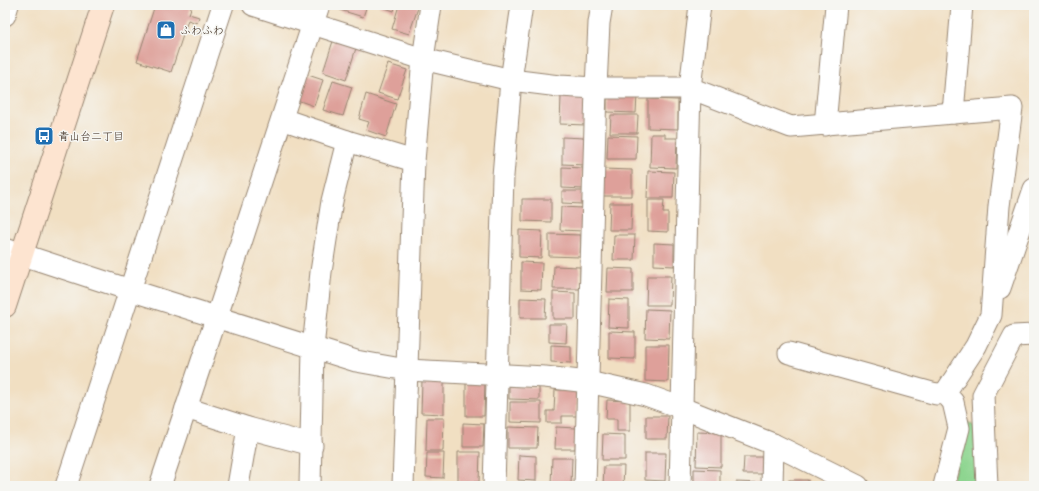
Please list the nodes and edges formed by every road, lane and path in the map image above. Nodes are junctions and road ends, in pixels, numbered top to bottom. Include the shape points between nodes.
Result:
1 (8, 5) edge
2 (103, 5) edge
3 (223, 5) edge
4 (253, 5) edge
5 (319, 5) edge
6 (431, 5) edge
7 (522, 5) edge
8 (602, 5) edge
9 (700, 5) edge
10 (836, 5) edge
11 (962, 5) edge
12 (5, 15) edge
13 (313, 25) junction
14 (423, 60) junction
15 (511, 80) junction
16 (596, 88) junction
17 (690, 88) junction
18 (952, 113) junction
19 (282, 119) junction
20 (825, 125) junction
21 (347, 141) junction
22 (414, 161) junction
23 (1034, 188) edge
24 (14, 252) edge
25 (130, 290) junction
26 (5, 306) edge
27 (990, 315) junction
28 (218, 316) junction
29 (1034, 334) edge
30 (313, 348) junction
31 (789, 353) dead end
32 (407, 370) junction
33 (498, 376) junction
34 (588, 382) junction
35 (946, 393) junction
36 (186, 408) junction
37 (682, 408) junction
38 (248, 428) junction
39 (773, 444) junction
40 (312, 445) junction
41 (66, 486) edge
42 (160, 486) edge
43 (238, 486) edge
44 (310, 486) edge
45 (403, 486) edge
46 (494, 486) edge
47 (585, 486) edge
48 (680, 486) edge
49 (772, 486) edge
50 (858, 486) edge
51 (944, 486) edge
52 (987, 486) edge

1 - 12 street
2 - 24 street
3 - 25 street
4 - 13 street
5 - 13 street
6 - 14 street
7 - 15 street
8 - 16 street
9 - 17 street
10 - 20 street
11 - 18 street
13 - 14 street
13 - 19 street
14 - 15 street
14 - 22 street
15 - 16 street
15 - 33 street via 503,176
16 - 17 street
16 - 34 street
17 - 20 street via 791,127
17 - 37 street
18 - 20 street
18 - 27 street via 1012,108 999,206
19 - 21 street
19 - 28 street
21 - 22 street
21 - 30 street via 332,201
22 - 32 street
23 - 27 street
24 - 25 street
24 - 26 street
25 - 28 street
25 - 41 street
27 - 35 street via 976,346
28 - 30 street
28 - 36 street
29 - 52 street via 1014,336 983,395
30 - 32 street via 356,361
30 - 40 street
31 - 35 street via 927,392
32 - 33 street
32 - 45 street
33 - 34 street via 545,377
33 - 46 street
34 - 37 street via 646,395
34 - 47 street
35 - 51 street via 953,402 959,428
36 - 38 street
36 - 42 street
37 - 39 street
37 - 48 street
38 - 40 street
38 - 43 street
39 - 49 street
39 - 50 street
40 - 44 street

